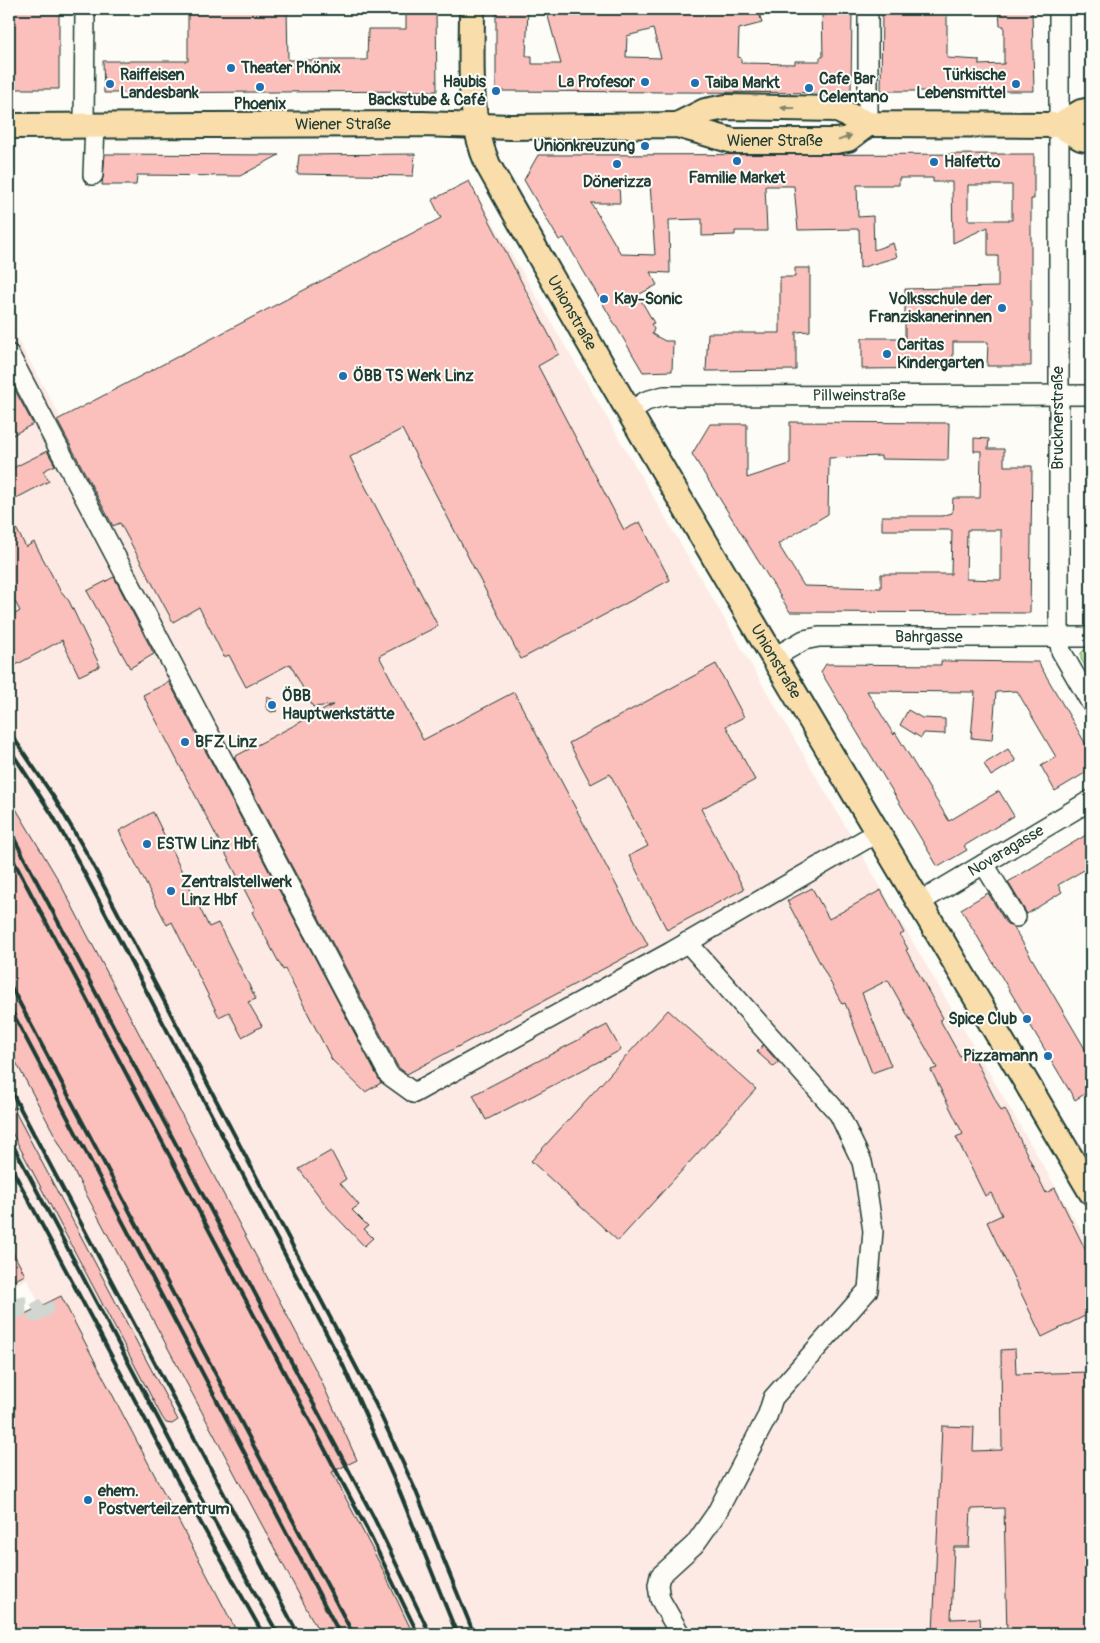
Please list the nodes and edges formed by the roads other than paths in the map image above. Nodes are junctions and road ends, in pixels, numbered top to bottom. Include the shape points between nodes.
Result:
1 (85, 9) edge
2 (472, 9) edge
3 (868, 9) edge
4 (1059, 9) edge
5 (1091, 110) edge
6 (868, 124) junction
7 (677, 125) junction
8 (1059, 125) junction
9 (9, 126) edge
10 (89, 126) junction
11 (475, 126) junction
12 (1091, 140) edge
13 (93, 175) dead end
14 (9, 354) edge
15 (1058, 395) junction
16 (1091, 395) edge
17 (629, 412) junction
18 (1059, 637) junction
19 (1091, 637) edge
20 (773, 658) junction
21 (1091, 703) edge
22 (1091, 800) edge
23 (878, 832) junction
24 (984, 864) junction
25 (920, 902) junction
26 (1016, 917) dead end
27 (687, 942) junction
28 (1089, 1184) edge
29 (680, 1634) edge

1 - 10 street
2 - 11 main road, Unionstraße
3 - 6 street
4 - 8 street, Brucknerstraße
5 - 8 main road
6 -> 7 main road, Wiener Straße via 835,109 726,107 705,111
7 -> 6 main road, Wiener Straße via 733,140 836,141 848,139
6 - 8 main road, Wiener Straße
7 - 11 main road, Wiener Straße
8 - 12 main road
8 - 15 street, Brucknerstraße
9 - 10 main road, Wiener Straße
10 - 11 main road, Wiener Straße
10 - 13 street
11 - 17 main road, Unionstraße via 488,165
14 - 27 street via 389,1076 414,1093
15 - 16 street, Pillweinstraße
15 - 17 street, Pillweinstraße via 664,396 646,401
15 - 18 street, Brucknerstraße
17 - 20 main road, Unionstraße
18 - 19 street, Bahrgasse
18 - 20 street, Bahrgasse via 819,637 804,640
18 - 21 street, Brucknerstraße via 1061,651
20 - 23 main road, Unionstraße
22 - 24 street, Novaragasse
23 - 25 main road, Unionstraße
23 - 27 street
24 - 25 street, Novaragasse
24 - 26 street
25 - 28 main road, Unionstraße
27 - 29 street via 838,1114 862,1162 873,1230 868,1290 773,1398 767,1417 716,1514 695,1544 660,1576 660,1599

